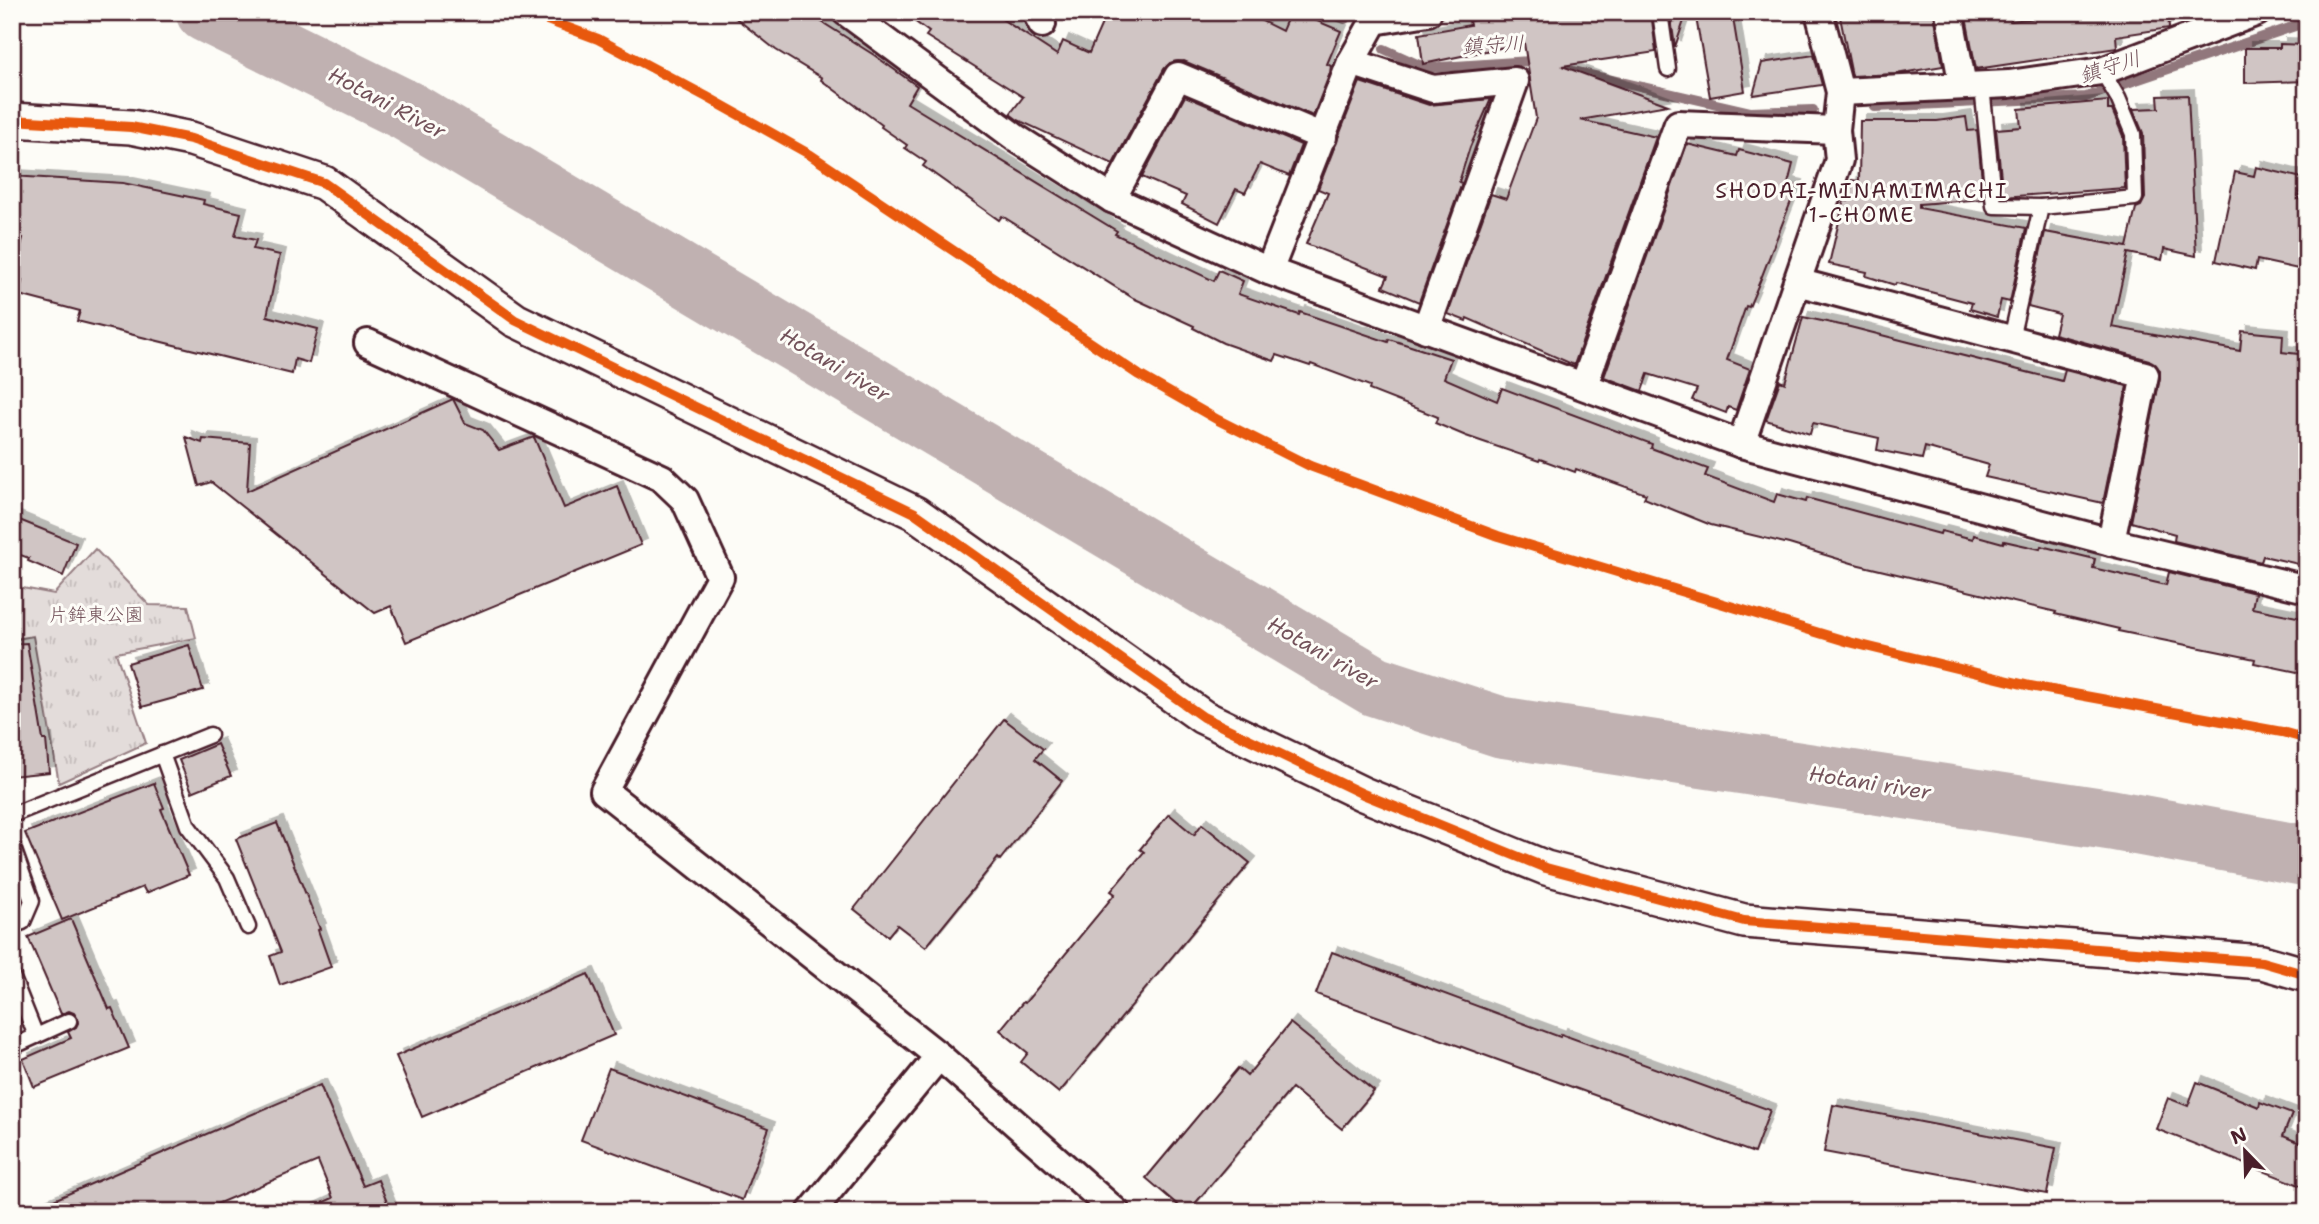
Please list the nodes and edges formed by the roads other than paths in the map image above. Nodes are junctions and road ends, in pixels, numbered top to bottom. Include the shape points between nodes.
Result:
1 (846, 12) edge
2 (1428, 12) edge
3 (1660, 12) edge
4 (1819, 12) edge
5 (1949, 12) edge
6 (2257, 12) edge
7 (1373, 17) edge
8 (2189, 24) edge
9 (1351, 62) junction
10 (1668, 69) dead end
11 (2105, 76) junction
12 (1840, 92) junction
13 (1978, 94) junction
14 (12, 120) edge
15 (1836, 130) junction
16 (1323, 137) junction
17 (1112, 199) junction
18 (2041, 207) junction
19 (1269, 271) junction
20 (1797, 282) junction
21 (1426, 329) junction
22 (2011, 339) junction
23 (368, 343) dead end
24 (1584, 385) junction
25 (1741, 444) junction
26 (2111, 542) junction
27 (2307, 589) edge
28 (210, 735) dead end
29 (162, 754) junction
30 (12, 815) edge
31 (12, 845) edge
32 (12, 926) edge
33 (247, 927) dead end
34 (2307, 975) edge
35 (12, 976) edge
36 (69, 1021) dead end
37 (36, 1036) junction
38 (12, 1047) edge
39 (939, 1056) junction
40 (811, 1212) edge
41 (1116, 1212) edge

1 - 17 street via 1016,138
2 - 7 street
3 - 10 lane
4 - 12 street
5 - 13 street
6 - 8 street
7 - 9 street
8 - 11 street
9 - 16 street
9 - 21 street via 1433,89 1515,81
11 - 13 street via 2009,84
11 - 18 lane via 2133,134 2135,198
12 - 13 street
12 - 15 street
13 - 18 lane via 1994,206
14 - 34 street via 143,129 191,139 324,183 515,320 915,513 1203,717 1363,794 1546,868 1744,920 2262,962
15 - 20 street via 1839,160
15 - 24 street via 1678,124
16 - 17 street via 1178,75
16 - 19 street
17 - 19 street
18 - 22 lane
19 - 21 street
20 - 22 street
20 - 25 street
21 - 24 street
22 - 26 street via 2146,375
23 - 39 street via 662,478 685,500 720,577 604,791
24 - 25 street
25 - 26 street
26 - 27 street
28 - 29 lane
29 - 30 lane
29 - 33 lane via 188,826 227,878
31 - 32 lane via 33,901 23,922
35 - 37 lane
36 - 37 lane
37 - 38 lane
39 - 40 street
39 - 41 street

